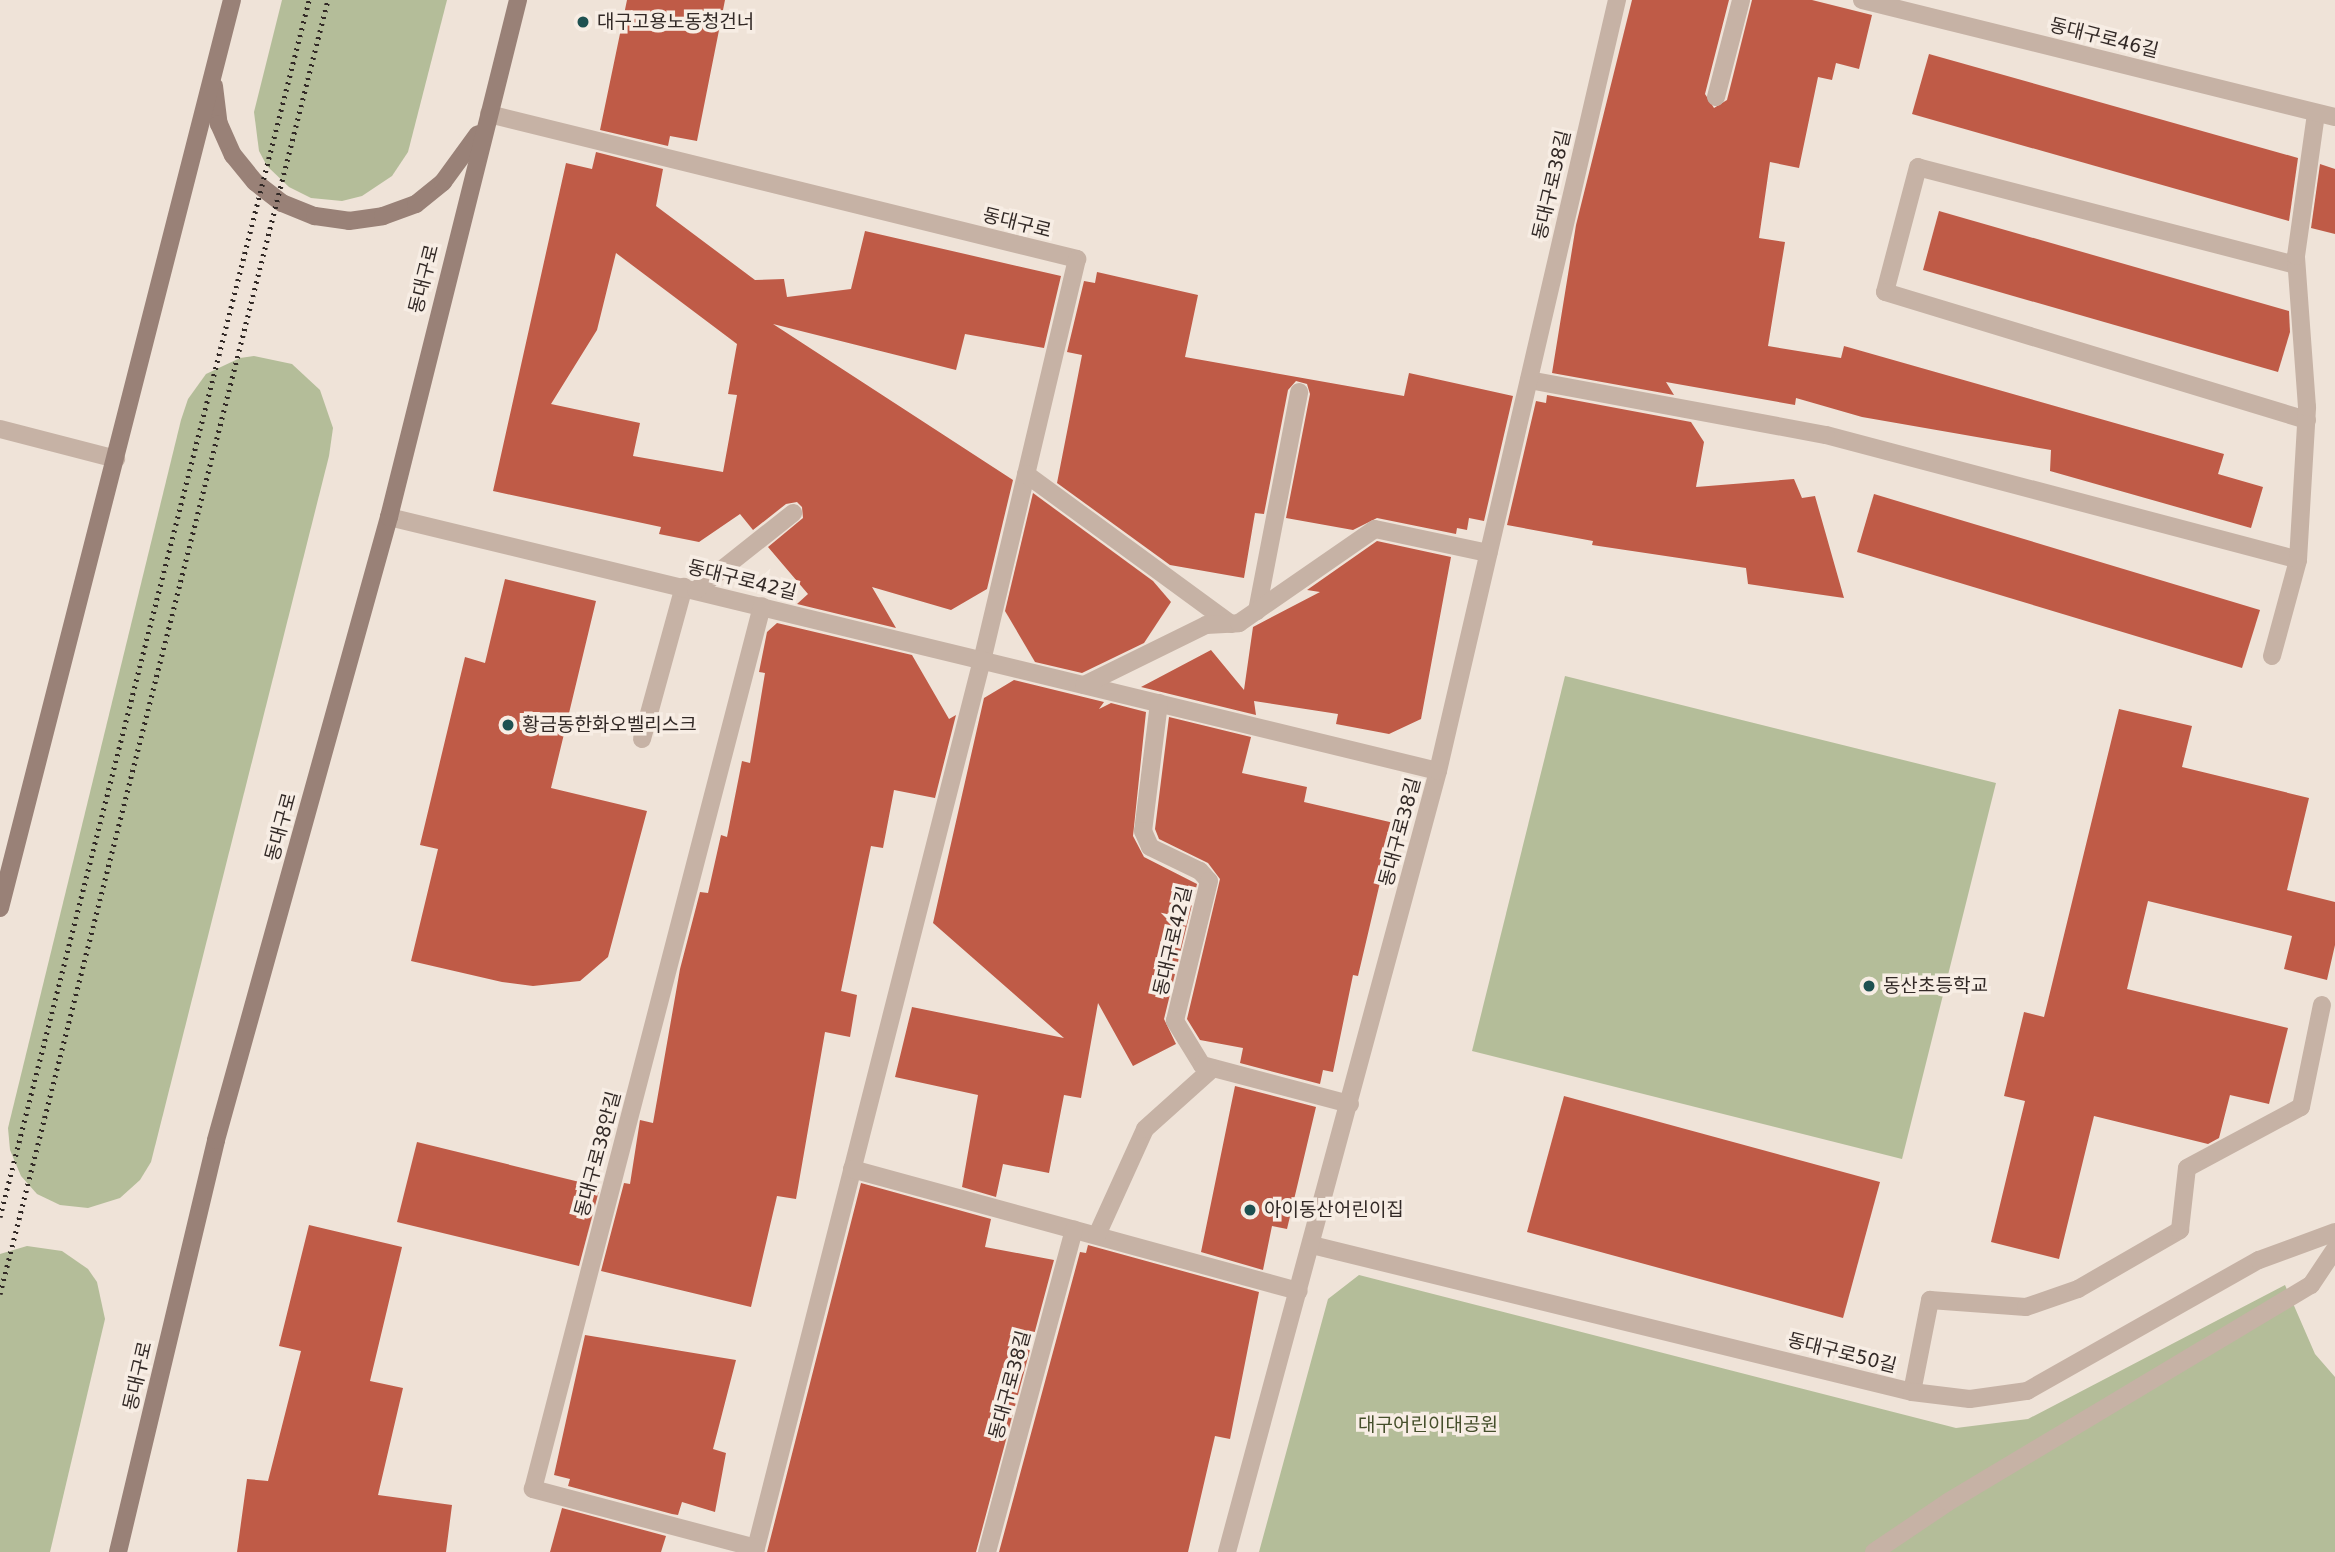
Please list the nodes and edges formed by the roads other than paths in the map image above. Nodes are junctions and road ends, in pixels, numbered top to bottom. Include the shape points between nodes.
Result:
1 (232, 0) edge
2 (518, 0) edge
3 (1617, 0) edge
4 (1741, 0) edge
5 (1862, 0) edge
6 (218, 55) junction
7 (1716, 97) dead end
8 (2316, 113) junction
9 (488, 116) junction
10 (2335, 117) edge
11 (2297, 265) junction
12 (1529, 380) junction
13 (1299, 392) dead end
14 (2307, 420) junction
15 (0, 429) edge
16 (116, 459) junction
17 (1026, 474) junction
18 (793, 513) dead end
19 (389, 517) junction
20 (1488, 553) junction
21 (2298, 560) junction
22 (690, 589) junction
23 (762, 606) junction
24 (1257, 611) junction
25 (1231, 624) junction
26 (2272, 656) dead end
27 (982, 660) junction
28 (1084, 685) junction
29 (1159, 703) junction
30 (642, 739) dead end
31 (1438, 771) junction
32 (0, 908) edge
33 (2322, 1005) dead end
34 (1213, 1068) junction
35 (1350, 1104) junction
36 (852, 1169) junction
37 (1074, 1230) junction
38 (2335, 1232) edge
39 (1097, 1236) junction
40 (1312, 1245) junction
41 (2335, 1249) edge
42 (1299, 1291) junction
43 (1912, 1392) junction
44 (756, 1550) edge
45 (118, 1552) edge
46 (987, 1552) edge
47 (1227, 1552) edge
48 (1874, 1552) edge

1 - 6 main road
2 - 9 main road, 동대구로
3 - 12 street, 동대구로38길
4 - 7 street
5 - 8 street, 동대구로46길
6 - 9 main road via 214,89 219,124 233,155 255,182 282,203 315,216 360,219 416,204 443,182
6 - 16 main road
8 - 10 street, 동대구로46길
8 - 11 street
9 - 17 street, 동대구로 via 1077,260
9 - 19 main road, 동대구로
11 - 14 street
11 - 14 street via 1918,167 1885,292
12 - 20 street, 동대구로38길
12 - 21 street via 1826,435
13 - 24 street
14 - 21 street
15 - 16 street
16 - 32 main road
17 - 25 street
17 - 27 street, 동대구로
18 - 22 street
19 - 22 street, 동대구로42길
19 - 45 main road, 동대구로 via 216,1140
20 - 24 street via 1375,529
20 - 31 street, 동대구로38길
21 - 26 street
22 - 23 street, 동대구로42길
22 - 30 street
23 - 27 street, 동대구로42길
23 - 44 street, 동대구로38안길 via 533,1489
24 - 25 street
25 - 28 street via 1206,625
27 - 28 street, 동대구로42길
27 - 36 street, 동대구로38안길
28 - 29 street, 동대구로42길
29 - 31 street, 동대구로42길
29 - 34 street, 동대구로42길 via 1143,831 1150,847 1200,871 1209,881 1175,1021 1202,1065
31 - 35 street, 동대구로38길
33 - 43 street via 2301,1107 2187,1168 2180,1230 2078,1289 2026,1307 1930,1300
34 - 35 street, 동대구로42길
34 - 39 street via 1145,1129
35 - 40 street, 동대구로38길
36 - 37 street
36 - 44 street, 동대구로38안길
37 - 39 street
37 - 46 street, 동대구로38길
38 - 43 street, 동대구로50길 via 2259,1260 2027,1391 1970,1399
39 - 42 street
40 - 42 street, 동대구로38길
40 - 43 street, 동대구로50길
41 - 48 street via 2311,1284 1948,1502
42 - 47 street, 동대구로38길

